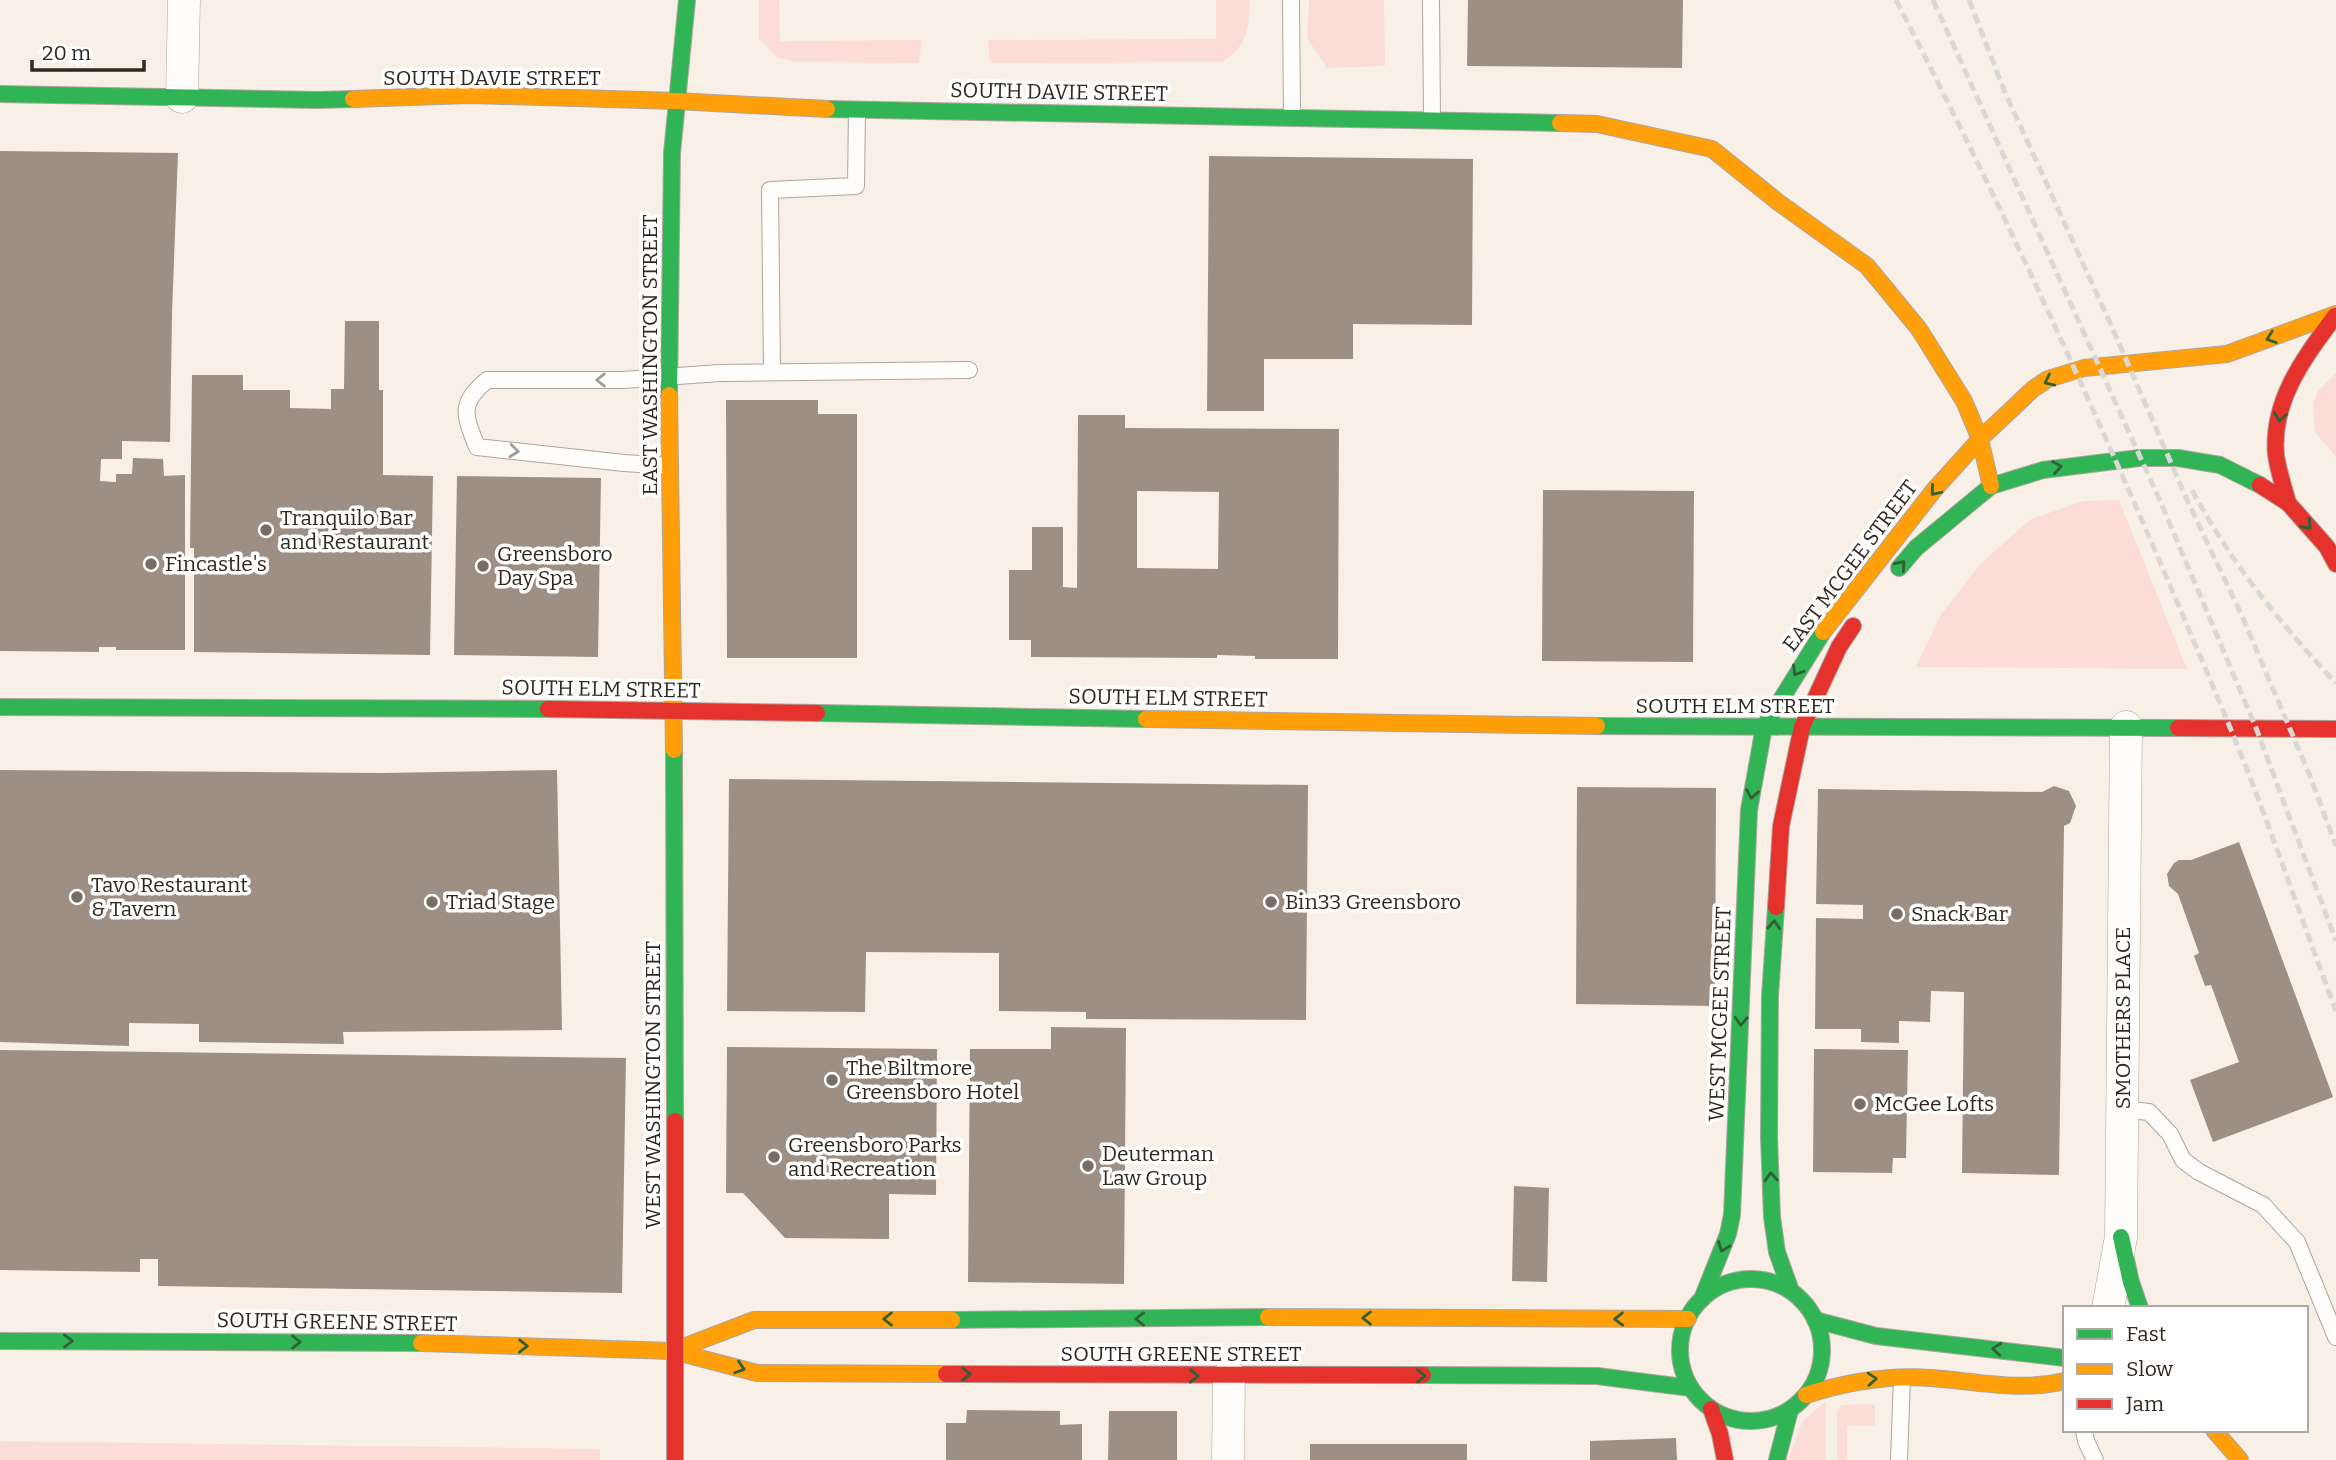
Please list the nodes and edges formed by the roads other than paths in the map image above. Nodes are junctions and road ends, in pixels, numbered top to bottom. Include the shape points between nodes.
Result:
1 (184, 0) edge
2 (687, 0) edge
3 (1291, 0) edge
4 (1431, 0) edge
5 (0, 94) edge
6 (182, 97) junction
7 (676, 101) junction
8 (857, 109) junction
9 (1292, 118) junction
10 (1432, 120) junction
11 (2335, 315) edge
12 (969, 370) dead end
13 (772, 372) junction
14 (669, 375) junction
15 (1980, 439) junction
16 (670, 466) junction
17 (1992, 486) junction
18 (2288, 503) junction
19 (2332, 549) edge
20 (2336, 564) edge
21 (1890, 578) dead end
22 (1860, 617) dead end
23 (0, 707) edge
24 (672, 710) junction
25 (1764, 727) junction
26 (1802, 727) junction
27 (2126, 727) junction
28 (2336, 729) edge
29 (2122, 1109) junction
30 (2121, 1237) junction
31 (1791, 1291) junction
32 (1702, 1299) junction
33 (2108, 1306) edge
34 (2139, 1306) edge
35 (1688, 1319) junction
36 (1815, 1320) junction
37 (2336, 1337) edge
38 (0, 1341) edge
39 (673, 1351) junction
40 (2063, 1358) edge
41 (1229, 1376) junction
42 (1902, 1378) junction
43 (2063, 1381) edge
44 (1691, 1388) junction
45 (1806, 1395) junction
46 (1711, 1409) junction
47 (1790, 1410) junction
48 (2084, 1432) edge
49 (2220, 1434) edge
50 (675, 1460) edge
51 (1228, 1460) edge
52 (1725, 1460) edge
53 (1777, 1460) edge
54 (1899, 1460) edge
55 (2095, 1460) edge
56 (2241, 1460) edge

1 - 6 street
2 - 7 main road, EAST WASHINGTON STREET
3 - 9 lane
4 - 10 lane
5 - 6 main road, SOUTH DAVIE STREET
6 - 7 main road, SOUTH DAVIE STREET via 317,100 470,95
7 - 8 main road, SOUTH DAVIE STREET
7 - 14 main road, EAST WASHINGTON STREET
8 - 9 main road, SOUTH DAVIE STREET
8 - 13 lane via 856,186 770,190
9 - 10 main road, SOUTH DAVIE STREET
10 - 15 main road, SOUTH DAVIE STREET via 1597,124 1712,149 1867,266 1919,329 1964,401
11 -> 15 main road via 2227,354 2084,368 2048,379
11 -> 18 main road via 2291,378 2280,410 2276,451
12 - 13 lane
13 - 14 lane
14 - 16 main road, EAST WASHINGTON STREET
14 -> 16 lane via 623,380 487,380 471,394 466,412 477,447
15 - 17 main road, SOUTH DAVIE STREET
15 -> 25 main road, EAST MCGEE STREET via 1824,629
16 - 24 main road, EAST WASHINGTON STREET
17 -> 18 main road via 2078,464 2178,458 2220,465
21 -> 17 main road, EAST MCGEE STREET via 1916,548
18 -> 19 main road
19 - 20 main road
22 - 26 main road, EAST MCGEE STREET via 1839,648
23 - 24 main road, SOUTH ELM STREET
24 - 25 main road, SOUTH ELM STREET
24 - 39 main road, WEST WASHINGTON STREET
25 - 26 main road, SOUTH ELM STREET
25 -> 32 main road, WEST MCGEE STREET via 1749,810 1732,1215
26 - 27 main road, SOUTH ELM STREET
31 -> 26 main road via 1777,1252 1772,1217 1770,996 1781,826
27 - 28 main road, SOUTH ELM STREET
27 - 29 street, SMOTHERS PLACE
29 - 30 street, SMOTHERS PLACE
29 - 37 lane via 2149,1112 2170,1134 2183,1160 2263,1205 2280,1223 2297,1242
30 - 33 street, SMOTHERS PLACE
30 - 34 main road
31 - 32 main road via 1755,1279 1718,1287
31 - 36 main road
32 - 35 main road
35 -> 39 main road, SOUTH GREENE STREET via 754,1320
35 - 44 main road via 1680,1353
40 -> 36 main road via 1909,1342
36 - 45 main road via 1822,1353 1818,1375
38 -> 39 main road, SOUTH GREENE STREET via 377,1342
39 -> 41 main road, SOUTH GREENE STREET via 757,1373
39 - 50 main road, WEST WASHINGTON STREET
41 -> 44 main road, SOUTH GREENE STREET via 1597,1376
41 - 51 street
42 - 43 main road via 2031,1388
45 -> 42 main road via 1840,1383
42 - 54 lane
44 - 46 main road
45 - 47 main road
46 - 47 main road via 1747,1422
46 - 52 main road
47 - 53 main road
48 - 55 lane
49 - 56 main road

